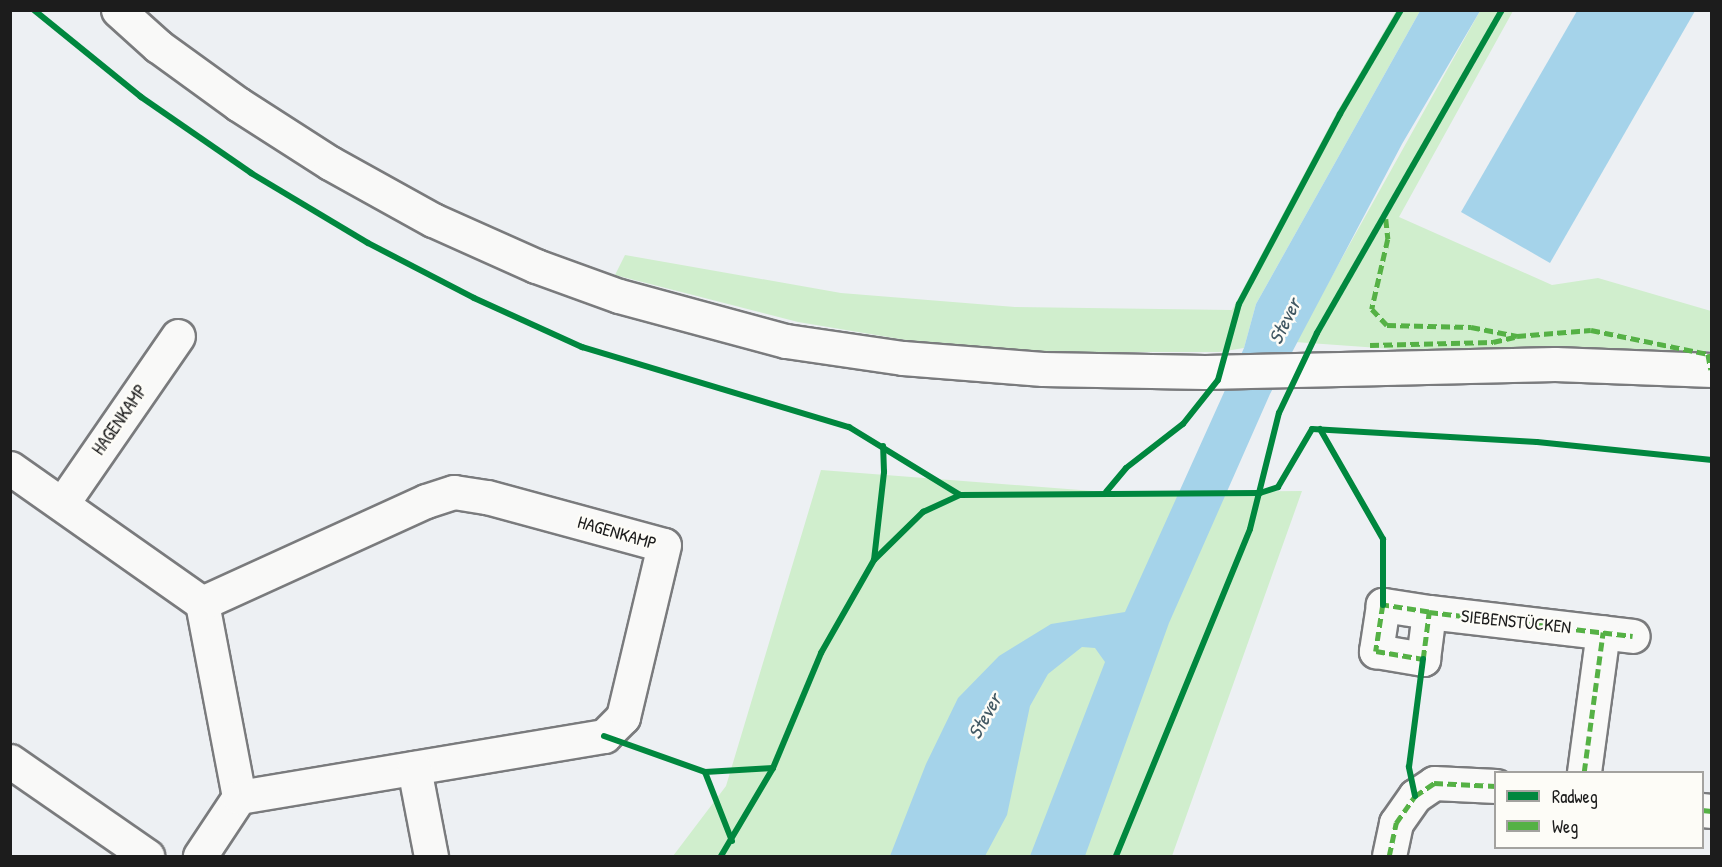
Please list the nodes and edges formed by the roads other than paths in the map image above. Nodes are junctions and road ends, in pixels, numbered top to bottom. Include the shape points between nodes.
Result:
1 (118, 10) edge
2 (178, 336) dead end
3 (1712, 370) edge
4 (10, 468) edge
5 (62, 504) junction
6 (202, 603) junction
7 (1430, 612) dead end
8 (10, 760) edge
9 (414, 768) junction
10 (1584, 771) edge
11 (1494, 786) edge
12 (239, 797) junction
13 (147, 856) edge
14 (200, 856) edge
15 (431, 856) edge
16 (1389, 856) edge

1 - 3 street via 158,46 238,104 330,163 433,220 536,266 619,296 786,341 903,358 1043,369 1204,372 1555,364
2 - 5 street, HAGENKAMP
4 - 5 street
5 - 6 street
6 - 9 street, HAGENKAMP via 426,501 454,492 487,497 664,545 624,717 604,736
6 - 12 street
7 - 10 street, SIEBENSTÜCKEN via 1618,634
8 - 13 street
9 - 12 street, HAGENKAMP
9 - 15 street
11 - 16 street via 1434,783 1415,796 1396,822
12 - 14 street

